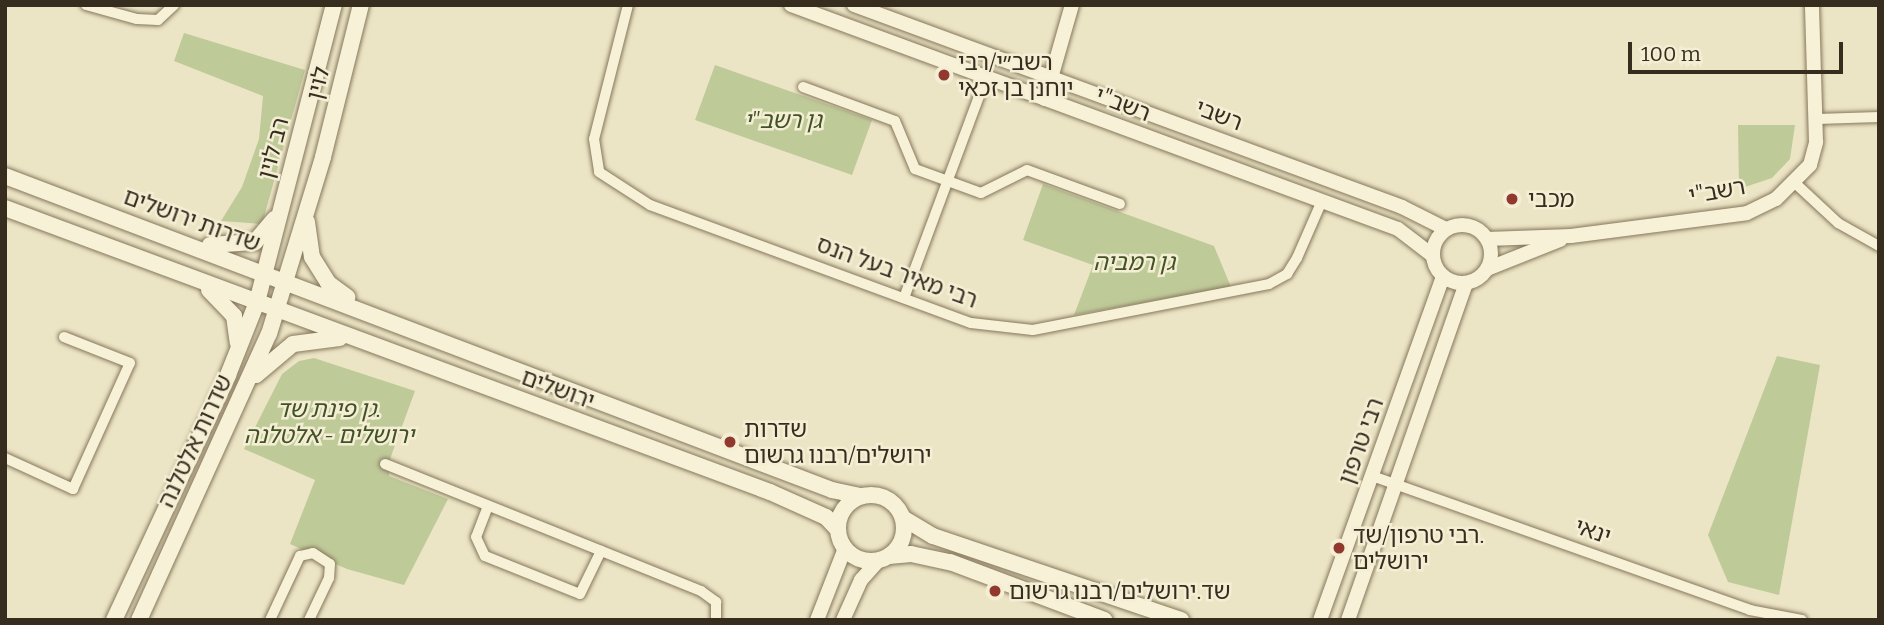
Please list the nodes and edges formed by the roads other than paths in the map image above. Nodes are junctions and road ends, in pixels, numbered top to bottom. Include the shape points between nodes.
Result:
1 (86, 5) edge
2 (174, 5) edge
3 (334, 5) edge
4 (361, 5) edge
5 (628, 5) edge
6 (791, 5) edge
7 (854, 5) edge
8 (1072, 5) edge
9 (1812, 5) edge
10 (1052, 76) junction
11 (986, 78) junction
12 (803, 87) dead end
13 (1045, 99) junction
14 (1879, 117) edge
15 (1817, 118) junction
16 (5, 176) edge
17 (947, 181) junction
18 (1795, 183) junction
19 (1120, 204) dead end
20 (1321, 204) junction
21 (5, 208) edge
22 (281, 208) junction
23 (306, 212) junction
24 (1446, 229) junction
25 (1571, 236) junction
26 (1487, 239) junction
27 (186, 242) junction
28 (1879, 246) edge
29 (1432, 255) junction
30 (1487, 269) junction
31 (264, 271) junction
32 (183, 274) junction
33 (1443, 277) junction
34 (286, 279) junction
35 (1466, 283) junction
36 (904, 298) junction
37 (257, 302) junction
38 (362, 308) junction
39 (277, 309) junction
40 (64, 337) dead end
41 (361, 340) junction
42 (236, 354) junction
43 (245, 387) junction
44 (5, 458) edge
45 (385, 464) dead end
46 (1372, 476) junction
47 (1393, 483) junction
48 (861, 496) junction
49 (488, 506) junction
50 (903, 518) junction
51 (838, 530) junction
52 (845, 548) junction
53 (601, 551) junction
54 (884, 558) junction
55 (114, 620) edge
56 (139, 620) edge
57 (270, 620) edge
58 (309, 620) edge
59 (716, 620) edge
60 (817, 620) edge
61 (843, 620) edge
62 (1104, 620) edge
63 (1181, 620) edge
64 (1320, 620) edge
65 (1348, 620) edge
66 (1802, 620) edge

1 - 2 street via 158,20
3 - 22 main road, רב לוין
4 - 23 main road, לוין
5 - 36 street, רבי מאיר בעל הנס via 594,139 599,172 650,205
6 - 11 street, רשב"י
7 - 10 street, רשבי
8 - 10 street
9 - 15 street, רשב"י
10 - 13 street
10 - 24 street, רשבי via 1402,207
11 - 13 street, רשב"י
11 - 17 street
12 - 17 street via 895,121 915,169
13 - 20 street, רשב"י
14 - 15 street
15 - 18 street, רשב"י via 1810,165
16 - 27 main road, שדרות ירושלים
17 - 19 street via 981,193 1027,170
17 - 36 street
18 - 25 street, רשב"י via 1776,200 1747,213
18 - 28 street via 1838,223
20 - 29 street, רשב"י via 1408,234
20 - 36 street, רבי מאיר בעל הנס via 1287,274 1269,284 1032,330 971,323
21 - 32 main road
22 - 27 main road via 255,242 229,247
22 - 31 main road, רב לוין
23 - 34 main road, לוין
23 - 38 main road via 312,257 328,283
24 - 26 street via 1473,227
24 - 29 street via 1435,241
25 - 26 street, רשב"י
25 - 30 street, רשב"י
26 - 30 street via 1491,254
27 - 31 main road, שדרות ירושלים
29 - 33 street
30 - 35 street
31 - 34 main road, שדרות ירושלים
31 - 37 main road, רב לוין
32 - 37 main road
32 - 42 main road via 227,305 238,328
33 - 35 street
33 - 46 street, רבי טרפון
34 - 38 main road, שדרות ירושלים
34 - 39 main road, שדרות אלטלנה
35 - 47 street, רבי טרפון
37 - 39 main road, ירושלים
37 - 42 main road, שדרות אלטלנה
38 - 48 main road, ירושלים via 832,490
39 - 41 main road, ירושלים
39 - 43 main road, שדרות אלטלנה
40 - 44 street via 130,363 74,489
41 - 43 main road via 328,336 293,344 266,362
41 - 51 main road, ירושלים via 770,492 826,517
42 - 55 main road, שדרות אלטלנה
43 - 56 main road, שדרות אלטלנה
45 - 49 street
46 - 47 street, ינאי
46 - 64 street, רבי טרפון
47 - 65 street, רבי טרפון
47 - 66 street, ינאי via 1750,610
48 - 50 main road via 887,498
48 - 51 main road via 844,509
49 - 53 street
49 - 53 street via 475,537 485,556 580,594
50 - 54 main road via 901,543
50 - 63 main road via 933,536
51 - 52 main road
52 - 54 main road via 857,558
52 - 60 street
53 - 59 street via 701,591 716,602
54 - 61 street via 861,580
54 - 62 main road via 911,554 950,562
57 - 58 street via 300,556 313,554 330,564 329,578

